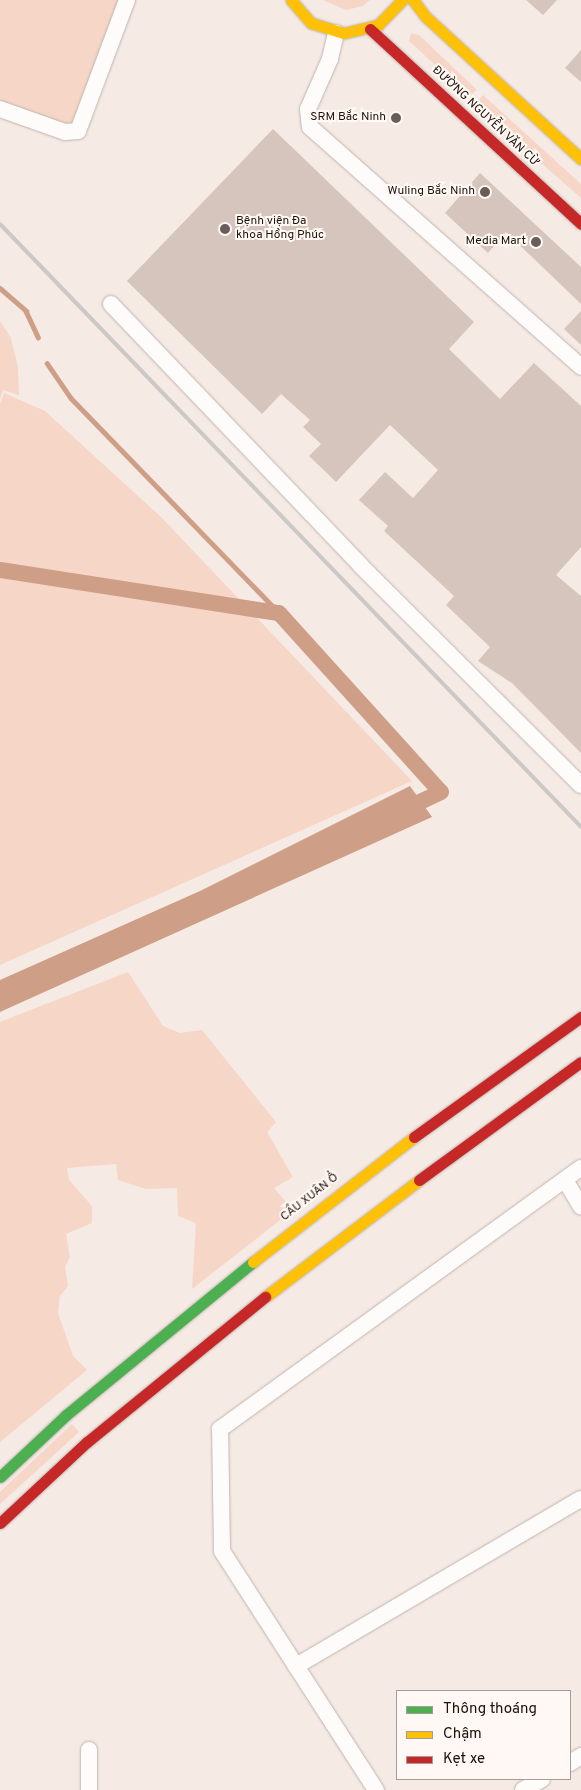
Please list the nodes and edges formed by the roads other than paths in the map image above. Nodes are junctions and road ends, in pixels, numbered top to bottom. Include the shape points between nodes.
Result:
1 (127, 0) edge
2 (292, 0) edge
3 (402, 0) edge
4 (413, 0) edge
5 (370, 29) junction
6 (336, 33) junction
7 (0, 109) edge
8 (581, 159) edge
9 (581, 224) edge
10 (111, 304) dead end
11 (581, 367) edge
12 (581, 785) edge
13 (581, 1017) edge
14 (581, 1062) edge
15 (581, 1168) edge
16 (565, 1180) junction
17 (581, 1207) edge
18 (0, 1477) edge
19 (581, 1499) edge
20 (0, 1523) edge
21 (296, 1666) junction
22 (89, 1750) dead end
23 (540, 1780) edge
24 (89, 1790) edge
25 (376, 1790) edge
26 (523, 1790) edge

1 - 7 street via 78,131 65,132
2 - 6 main road via 311,23
3 - 5 main road via 392,14
4 - 8 main road via 426,17
5 - 6 main road
5 - 9 main road, ĐƯỜNG NGUYỄN VĂN CỪ
6 - 11 street via 330,60 308,109 310,127
10 - 12 street via 361,566
13 - 18 main road, CẦU XUÂN Ổ via 481,1086 300,1223 66,1415
14 - 20 main road via 320,1252 87,1442
15 - 16 street
16 - 17 street
16 - 21 street via 220,1429 222,1551
19 - 21 street
21 - 25 street
22 - 24 street
23 - 26 street

